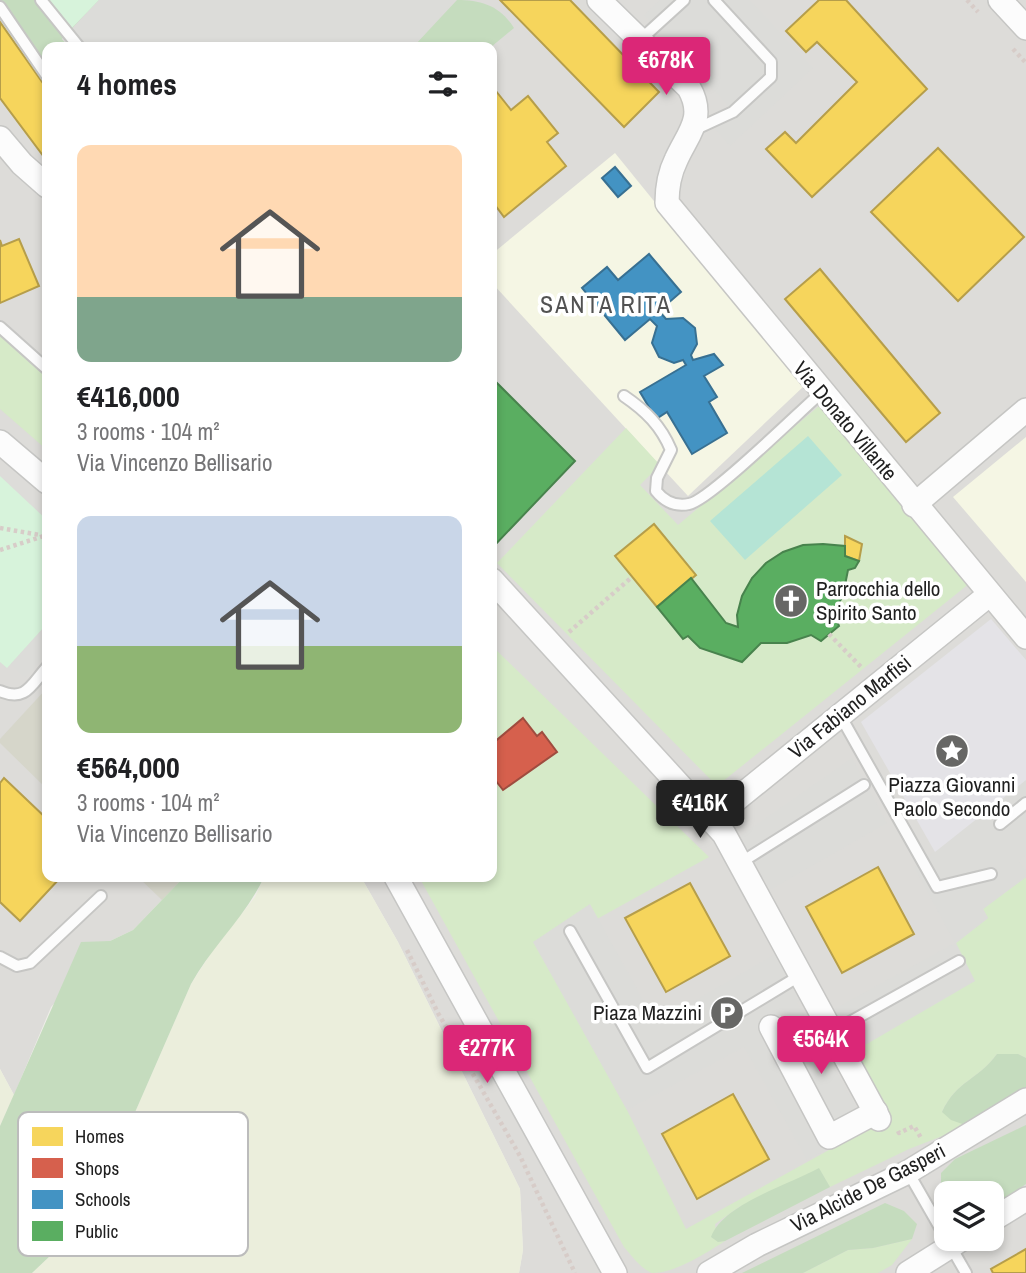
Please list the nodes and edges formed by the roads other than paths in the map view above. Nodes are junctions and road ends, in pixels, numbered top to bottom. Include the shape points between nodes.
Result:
1 (41, 0) edge
2 (599, 0) edge
3 (684, 0) edge
4 (714, 0) edge
5 (1000, 0) edge
6 (0, 7) edge
7 (1026, 28) edge
8 (640, 40) junction
9 (75, 42) edge
10 (42, 69) edge
11 (694, 130) junction
12 (0, 138) edge
13 (42, 182) edge
14 (0, 327) edge
15 (42, 365) edge
16 (822, 392) junction
17 (624, 396) dead end
18 (1026, 410) edge
19 (0, 442) edge
20 (42, 478) edge
21 (914, 505) junction
22 (497, 586) edge
23 (990, 594) junction
24 (1026, 637) edge
25 (42, 673) edge
26 (0, 691) edge
27 (840, 715) junction
28 (864, 785) dead end
29 (1026, 803) edge
30 (711, 820) junction
31 (1000, 824) dead end
32 (740, 863) junction
33 (991, 874) dead end
34 (399, 882) edge
35 (101, 896) dead end
36 (570, 931) dead end
37 (0, 957) edge
38 (959, 961) dead end
39 (801, 975) junction
40 (771, 1027) dead end
41 (832, 1032) junction
42 (1026, 1100) edge
43 (908, 1172) junction
44 (1026, 1199) edge
45 (934, 1210) edge
46 (1004, 1213) edge
47 (943, 1251) edge
48 (959, 1251) edge
49 (615, 1273) edge
50 (709, 1273) edge
51 (908, 1273) edge
52 (966, 1273) edge

1 - 9 lane
2 - 8 street
3 - 8 lane
4 - 11 lane via 771,62 771,77 733,111
5 - 7 street
6 - 10 lane
8 - 11 street via 688,88 696,104
11 - 16 street, Via Donato Villante via 670,173 667,203
12 - 13 street
14 - 15 lane
16 - 17 lane via 690,504 673,504 656,491 657,478 671,450 646,411
16 - 21 street, Via Donato Villante
18 - 21 street
19 - 20 street
21 - 23 street, Via Donato Villante
22 - 30 street
23 - 24 street, Via Donato Villante
23 - 27 street, Via Fabiano Marfisi
25 - 26 lane via 23,694
27 - 30 street, Via Fabiano Marfisi
27 - 33 lane via 936,887
28 - 32 lane
29 - 31 lane
30 - 32 street
32 - 39 street
34 - 49 street
35 - 37 lane via 30,963 17,966
36 - 39 lane via 647,1068
38 - 41 lane
39 - 41 street
40 - 41 street via 829,1137 877,1116
42 - 43 street, Via Alcide De Gasperi
43 - 45 lane
43 - 50 street, Via Alcide De Gasperi
44 - 46 street
47 - 51 street
48 - 52 lane

